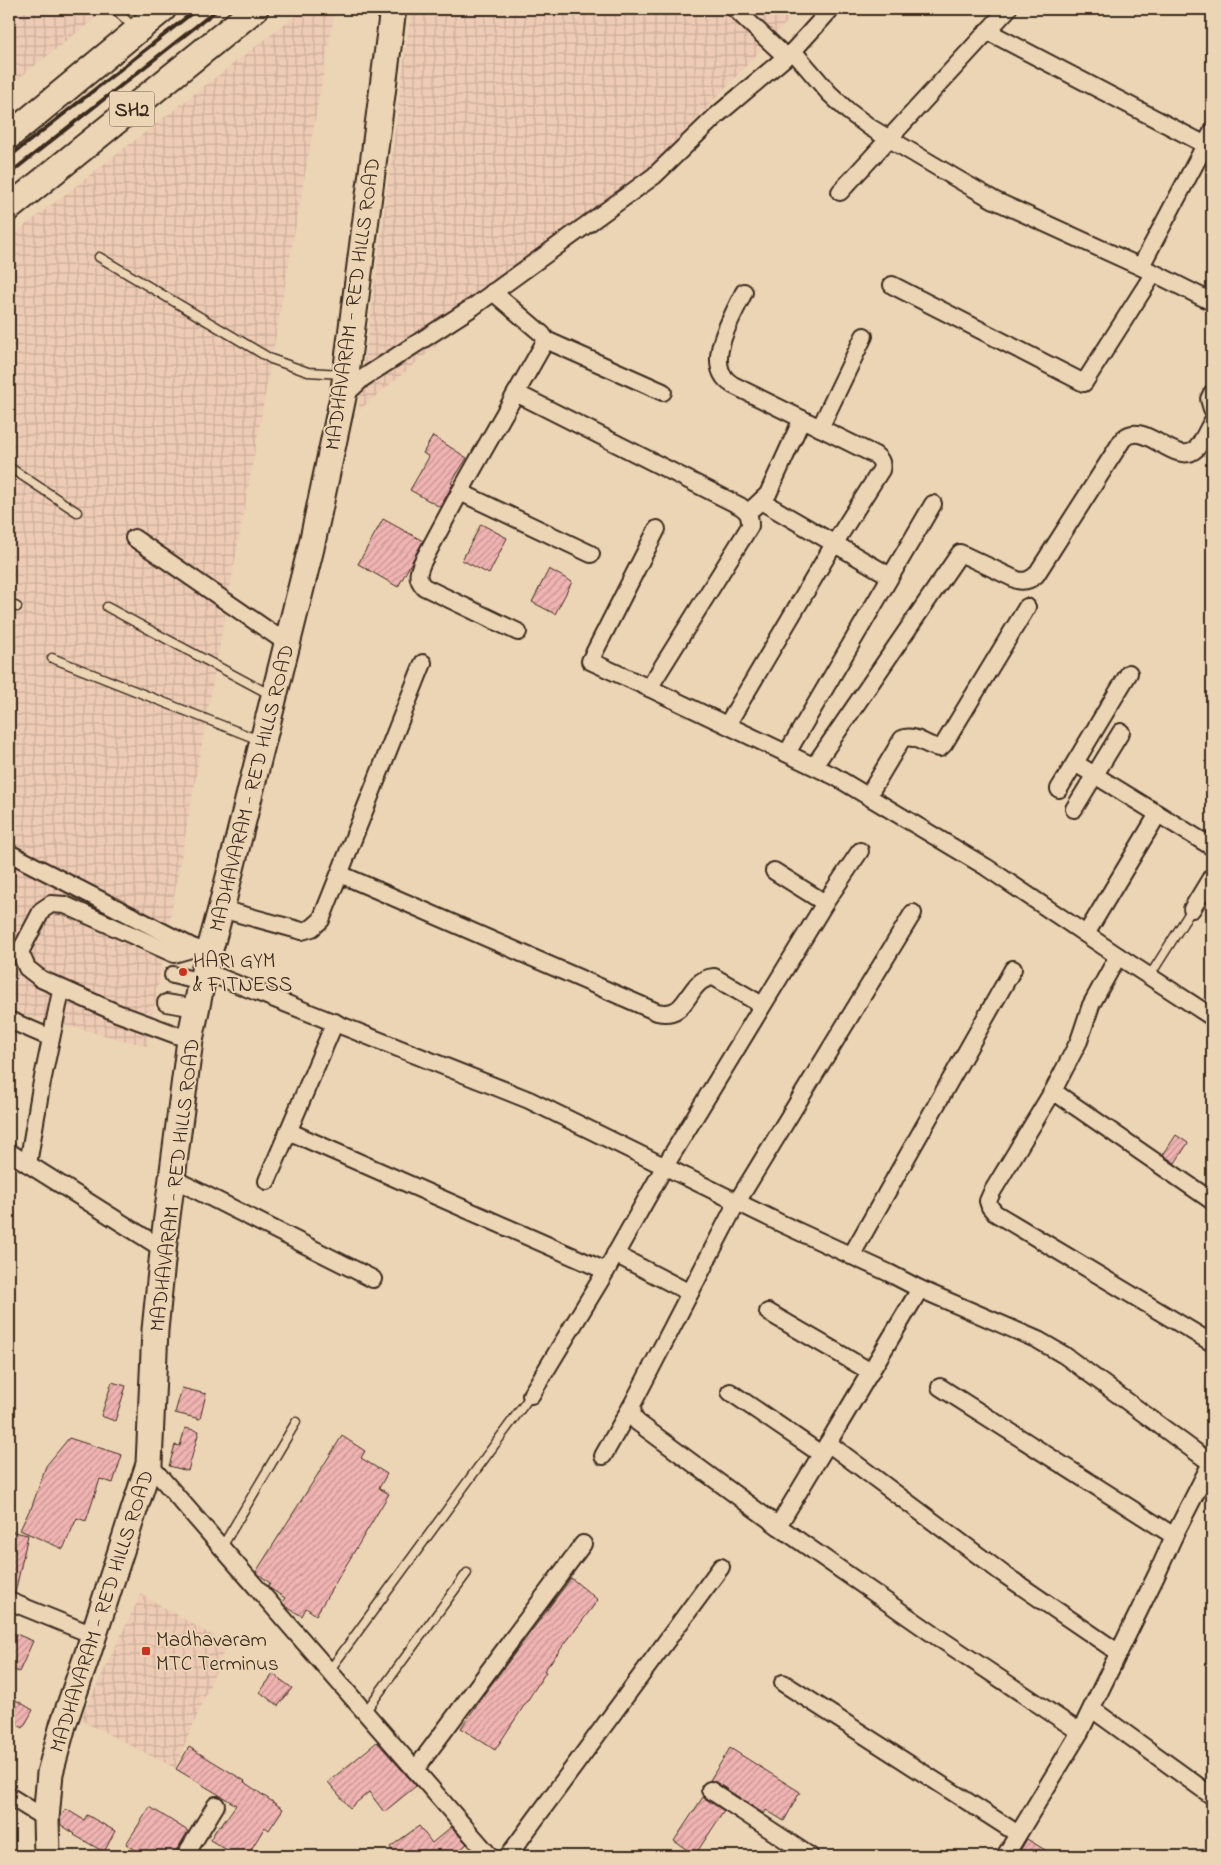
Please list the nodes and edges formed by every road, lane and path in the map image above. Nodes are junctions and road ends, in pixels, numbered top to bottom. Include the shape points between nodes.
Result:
1 (115, 9) edge
2 (163, 9) edge
3 (255, 9) edge
4 (387, 9) edge
5 (393, 9) edge
6 (735, 9) edge
7 (831, 9) edge
8 (1008, 9) edge
9 (136, 30) junction
10 (987, 31) junction
11 (390, 33) junction
12 (789, 54) junction
13 (9, 136) edge
14 (1208, 138) edge
15 (890, 139) junction
16 (840, 192) dead end
17 (9, 208) edge
18 (99, 257) dead end
19 (1148, 270) junction
20 (892, 285) dead end
21 (493, 292) junction
22 (744, 292) dead end
23 (1212, 302) edge
24 (864, 336) dead end
25 (546, 340) junction
26 (344, 386) junction
27 (662, 392) dead end
28 (516, 393) junction
29 (1212, 393) edge
30 (1212, 409) edge
31 (802, 419) junction
32 (1212, 422) edge
33 (820, 428) junction
34 (9, 467) edge
35 (460, 492) junction
36 (761, 501) junction
37 (933, 504) dead end
38 (747, 510) junction
39 (77, 512) dead end
40 (657, 529) dead end
41 (134, 538) dead end
42 (834, 544) junction
43 (591, 554) dead end
44 (890, 576) junction
45 (9, 603) edge
46 (17, 607) dead end
47 (108, 607) dead end
48 (1027, 607) dead end
49 (518, 632) dead end
50 (288, 644) junction
51 (52, 658) dead end
52 (423, 663) dead end
53 (1129, 673) dead end
54 (649, 688) junction
55 (275, 698) junction
56 (727, 726) junction
57 (1121, 732) dead end
58 (264, 742) junction
59 (787, 753) junction
60 (1075, 763) junction
61 (814, 766) junction
62 (1094, 775) junction
63 (1059, 789) dead end
64 (868, 796) junction
65 (1074, 809) dead end
66 (1158, 814) junction
67 (1212, 847) edge
68 (860, 850) dead end
69 (9, 853) edge
70 (774, 871) dead end
71 (340, 874) junction
72 (1212, 876) edge
73 (826, 903) junction
74 (222, 909) junction
75 (1192, 909) joint
76 (913, 913) dead end
77 (1086, 934) junction
78 (1118, 956) junction
79 (202, 964) junction
80 (1013, 969) dead end
81 (173, 975) dead end
82 (1150, 977) junction
83 (60, 996) dead end
84 (166, 1003) dead end
85 (762, 1005) junction
86 (196, 1008) junction
87 (1212, 1017) edge
88 (9, 1020) edge
89 (335, 1022) junction
90 (51, 1038) junction
91 (190, 1040) junction
92 (1053, 1091) junction
93 (288, 1132) junction
94 (9, 1152) edge
95 (28, 1164) junction
96 (665, 1166) junction
97 (172, 1178) junction
98 (267, 1181) dead end
99 (1212, 1201) edge
100 (737, 1202) junction
101 (163, 1249) junction
102 (615, 1254) junction
103 (851, 1256) junction
104 (606, 1271) junction
105 (373, 1279) dead end
106 (920, 1289) junction
107 (690, 1293) junction
108 (768, 1312) dead end
109 (1212, 1343) edge
110 (871, 1372) junction
111 (940, 1387) dead end
112 (730, 1392) dead end
113 (531, 1395) joint
114 (632, 1404) junction
115 (296, 1422) dead end
116 (824, 1448) junction
117 (603, 1456) dead end
118 (1212, 1462) edge
119 (149, 1464) junction
120 (778, 1526) junction
121 (1174, 1536) junction
122 (583, 1544) dead end
123 (222, 1546) junction
124 (721, 1567) dead end
125 (467, 1573) dead end
126 (9, 1601) edge
127 (93, 1635) junction
128 (1120, 1653) junction
129 (329, 1671) junction
130 (783, 1683) dead end
131 (1092, 1708) junction
132 (365, 1712) junction
133 (1080, 1732) junction
134 (415, 1770) junction
135 (710, 1790) dead end
136 (9, 1796) edge
137 (1212, 1796) edge
138 (216, 1805) dead end
139 (46, 1819) junction
140 (1018, 1834) junction
141 (48, 1856) edge
142 (185, 1856) edge
143 (490, 1856) edge
144 (508, 1856) edge
145 (810, 1856) edge
146 (1005, 1856) edge

1 - 9 lane
2 - 9 main road, SH2
3 - 17 main road, SH2
4 - 11 main road
5 - 11 main road, MADHAVARAM - RED HILLS ROAD
6 - 12 street
7 - 12 street
8 - 10 street
9 - 13 main road, SH2
10 - 14 street
10 - 15 street
11 - 26 main road, MADHAVARAM - RED HILLS ROAD
12 - 15 street via 848,110
12 - 21 street via 716,116 654,176
14 - 19 street
15 - 16 street
15 - 19 street via 994,200
18 - 26 lane via 271,359
19 - 20 street via 1084,383
19 - 23 street
21 - 25 street
21 - 26 street via 363,378
22 - 31 street via 722,340 719,354 724,378
24 - 33 street
25 - 27 street
25 - 28 street
26 - 50 main road, MADHAVARAM - RED HILLS ROAD
28 - 35 street
28 - 38 street
29 - 30 street
31 - 33 street
31 - 36 street via 768,494
32 - 61 street via 1195,450 1189,452 1174,451 1140,433 1127,435 1030,580 1017,580 960,553
33 - 42 street via 875,454 882,465 882,470
34 - 39 lane
35 - 43 street
35 - 49 street via 422,563 418,581 424,587
36 - 38 street
36 - 42 street
37 - 44 street
38 - 54 street via 750,526
40 - 54 street via 590,661
41 - 50 street
42 - 44 street
42 - 56 street
44 - 59 street
45 - 46 lane
47 - 55 lane
48 - 64 street via 944,744 940,748 913,737 902,739
50 - 55 main road, MADHAVARAM - RED HILLS ROAD
51 - 58 lane
52 - 71 street
53 - 60 street
54 - 56 street
55 - 58 main road, MADHAVARAM - RED HILLS ROAD
56 - 59 street
57 - 62 street
58 - 74 main road, MADHAVARAM - RED HILLS ROAD
59 - 61 street
60 - 62 street
60 - 63 street
61 - 64 street
62 - 65 street
62 - 66 street
64 - 77 street
66 - 67 street
66 - 77 street
68 - 73 street
69 - 79 street
70 - 73 street
71 - 74 street via 321,920 302,931
71 - 85 street via 657,1012 665,1014 678,1010 698,983 708,977 714,977
72 - 75 street
73 - 85 street
74 - 79 main road, MADHAVARAM - RED HILLS ROAD
75 - 82 lane
76 - 100 street
77 - 78 street
78 - 82 street
78 - 92 street via 1091,1005 1078,1041
79 - 81 street
79 - 86 main road, MADHAVARAM - RED HILLS ROAD
79 - 89 street
79 - 91 street via 65,905 51,904 42,910 20,952 27,968 41,979 117,1013
80 - 103 street
82 - 87 street
83 - 90 street
84 - 86 street
85 - 96 street
86 - 91 main road, MADHAVARAM - RED HILLS ROAD
88 - 90 street
89 - 93 street
89 - 96 street via 520,1096
90 - 95 street
91 - 97 main road, MADHAVARAM - RED HILLS ROAD
92 - 99 street
92 - 109 street via 992,1192 988,1201 990,1206 995,1213
93 - 98 street
93 - 104 street
94 - 95 street
95 - 101 street
96 - 100 street
96 - 102 street
97 - 101 main road, MADHAVARAM - RED HILLS ROAD
97 - 105 street
100 - 103 street
100 - 107 street
101 - 119 main road, MADHAVARAM - RED HILLS ROAD via 155,1330
102 - 104 street
102 - 107 street
103 - 106 street
104 - 113 street
106 - 110 street
106 - 118 street via 1038,1340 1064,1355
107 - 114 street
108 - 110 street
110 - 116 street
111 - 121 street
112 - 116 street
113 - 129 lane
114 - 117 street
114 - 120 street via 637,1422
115 - 123 lane
116 - 120 street
116 - 128 street
118 - 121 street
119 - 123 street
119 - 127 main road, MADHAVARAM - RED HILLS ROAD
120 - 133 street
121 - 128 street
122 - 134 street
123 - 129 street
124 - 144 street
125 - 132 lane
126 - 127 street
127 - 139 main road, MADHAVARAM - RED HILLS ROAD via 50,1773
128 - 131 street
129 - 132 street
130 - 140 street
131 - 133 street
131 - 137 street
132 - 134 street
133 - 140 street
134 - 143 street
135 - 145 street
136 - 139 street
138 - 142 street
139 - 141 main road, MADHAVARAM - RED HILLS ROAD
140 - 146 street

